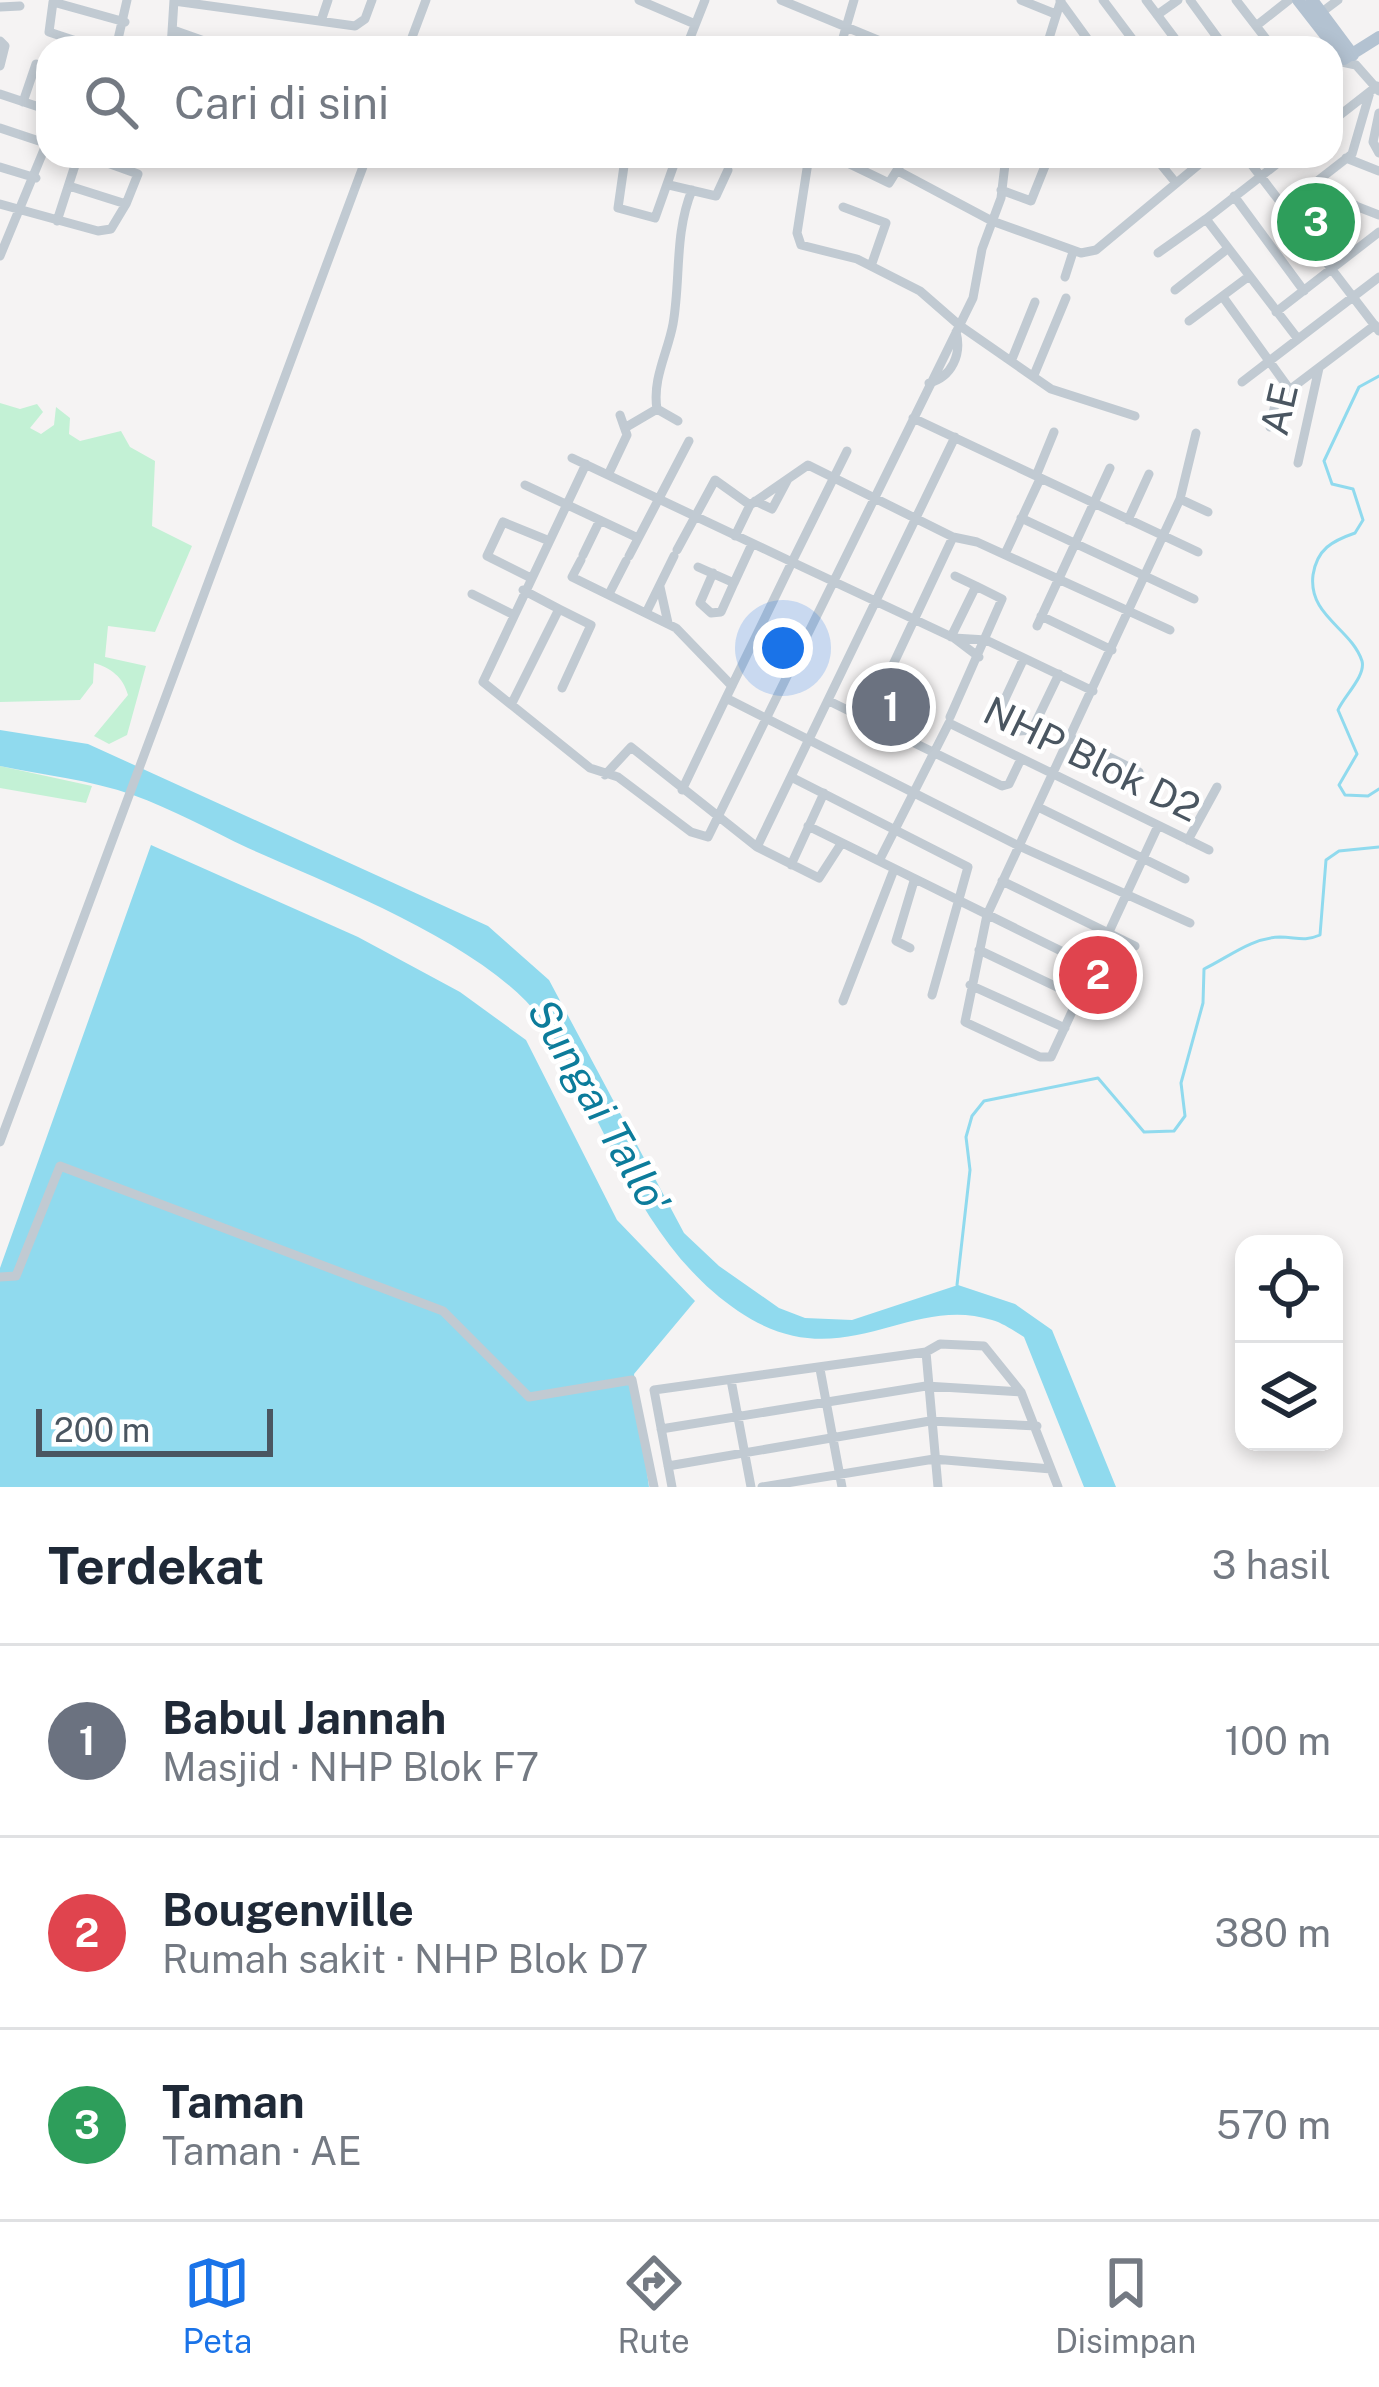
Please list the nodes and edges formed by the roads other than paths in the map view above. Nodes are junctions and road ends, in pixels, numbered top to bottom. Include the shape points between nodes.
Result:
1 (127, 0) edge
2 (174, 0) edge
3 (328, 0) edge
4 (373, 0) edge
5 (426, 0) edge
6 (639, 0) edge
7 (705, 0) edge
8 (781, 0) edge
9 (807, 0) edge
10 (854, 0) edge
11 (1021, 0) edge
12 (1060, 0) edge
13 (1146, 0) edge
14 (1178, 0) edge
15 (1190, 0) edge
16 (1236, 0) edge
17 (1294, 0) edge
18 (1337, 0) edge
19 (50, 1) edge
20 (1109, 2) edge
21 (20, 6) dead end
22 (1317, 6) edge
23 (0, 7) edge
24 (801, 12) junction
25 (1053, 13) junction
26 (1157, 15) junction
27 (321, 21) junction
28 (125, 22) junction
29 (695, 23) junction
30 (1256, 26) junction
31 (1379, 27) edge
32 (843, 28) junction
33 (176, 32) junction
34 (56, 36) edge
35 (120, 36) edge
36 (175, 36) edge
37 (188, 36) edge
38 (412, 36) edge
39 (690, 36) edge
40 (842, 36) edge
41 (865, 36) edge
42 (1048, 36) edge
43 (1086, 36) edge
44 (1129, 36) edge
45 (1173, 36) edge
46 (1216, 36) edge
47 (1264, 36) edge
48 (1325, 36) edge
49 (1333, 36) edge
50 (1379, 37) edge
51 (0, 41) edge
52 (1344, 58) edge
53 (36, 64) dead end
54 (0, 66) edge
55 (1375, 90) edge
56 (0, 94) edge
57 (23, 102) junction
58 (36, 106) edge
59 (1343, 113) edge
60 (1379, 113) edge
61 (0, 128) edge
62 (36, 138) edge
63 (1379, 153) edge
64 (1346, 158) junction
65 (1343, 160) edge
66 (0, 167) edge
67 (39, 168) edge
68 (75, 168) edge
69 (121, 168) edge
70 (363, 168) edge
71 (624, 168) edge
72 (674, 168) edge
73 (807, 168) edge
74 (856, 168) edge
75 (900, 168) edge
76 (1004, 168) edge
77 (1044, 168) edge
78 (1164, 168) edge
79 (1194, 168) edge
80 (1255, 168) edge
81 (1271, 168) edge
82 (1333, 168) edge
83 (728, 170) dead end
84 (898, 171) junction
85 (1379, 171) edge
86 (1261, 176) junction
87 (35, 178) junction
88 (1176, 182) junction
89 (669, 185) junction
90 (69, 187) junction
91 (1307, 187) junction
92 (692, 190) junction
93 (1000, 190) junction
94 (1234, 196) junction
95 (0, 204) edge
96 (125, 204) junction
97 (1355, 205) junction
98 (843, 207) dead end
99 (1284, 207) junction
100 (21, 211) junction
101 (1379, 214) edge
102 (1206, 219) junction
103 (57, 221) junction
104 (992, 221) junction
105 (1379, 232) edge
106 (1312, 242) junction
107 (3, 244) edge
108 (1226, 250) junction
109 (1073, 252) junction
110 (1158, 253) dead end
111 (0, 256) edge
112 (872, 266) junction
113 (1332, 269) junction
114 (1065, 277) dead end
115 (1248, 277) junction
116 (1379, 278) edge
117 (1175, 290) dead end
118 (1304, 291) junction
119 (1223, 297) junction
120 (1353, 297) junction
121 (1066, 298) dead end
122 (1035, 302) dead end
123 (1276, 312) junction
124 (1189, 321) dead end
125 (1377, 328) edge
126 (958, 329) junction
127 (1298, 339) junction
128 (1012, 359) junction
129 (1270, 361) junction
130 (1319, 368) junction
131 (1034, 375) junction
132 (1242, 382) dead end
133 (1290, 390) junction
134 (657, 409) junction
135 (620, 416) dead end
136 (1135, 416) dead end
137 (913, 418) junction
138 (678, 422) dead end
139 (628, 426) junction
140 (1270, 427) dead end
141 (1054, 432) dead end
142 (1196, 433) dead end
143 (955, 437) junction
144 (688, 441) dead end
145 (847, 451) dead end
146 (572, 458) dead end
147 (1298, 463) dead end
148 (586, 464) junction
149 (720, 467) dead end
150 (1110, 468) dead end
151 (1149, 474) dead end
152 (608, 475) junction
153 (1038, 477) junction
154 (834, 478) junction
155 (715, 480) junction
156 (525, 484) dead end
157 (1180, 499) junction
158 (657, 500) junction
159 (875, 500) junction
160 (565, 503) junction
161 (752, 503) junction
162 (1092, 503) junction
163 (1208, 512) dead end
164 (694, 517) junction
165 (1021, 518) junction
166 (600, 520) junction
167 (1128, 520) junction
168 (914, 521) junction
169 (735, 536) junction
170 (953, 537) junction
171 (1163, 537) junction
172 (638, 538) junction
173 (547, 541) junction
174 (1074, 542) junction
175 (752, 544) junction
176 (1198, 552) dead end
177 (1005, 554) junction
178 (792, 562) junction
179 (698, 567) dead end
180 (713, 573) junction
181 (956, 576) dead end
182 (529, 577) junction
183 (1145, 577) junction
184 (1058, 580) junction
185 (835, 581) junction
186 (734, 583) junction
187 (976, 586) junction
188 (660, 587) junction
189 (523, 590) junction
190 (609, 594) junction
191 (472, 595) dead end
192 (1194, 599) dead end
193 (878, 603) junction
194 (560, 609) junction
195 (647, 610) junction
196 (1129, 613) junction
197 (512, 614) junction
198 (914, 621) junction
199 (668, 623) junction
200 (1170, 630) dead end
201 (952, 638) junction
202 (986, 640) junction
203 (1112, 650) junction
204 (979, 657) junction
205 (1024, 658) junction
206 (717, 666) junction
207 (740, 669) junction
208 (1059, 674) junction
209 (732, 686) junction
210 (562, 688) dead end
211 (1094, 691) junction
212 (726, 698) junction
213 (829, 701) junction
214 (512, 703) junction
215 (768, 720) junction
216 (950, 720) junction
217 (867, 721) junction
218 (1071, 738) junction
219 (810, 742) junction
220 (933, 753) junction
221 (1021, 759) junction
222 (1139, 772) dead end
223 (605, 775) junction
224 (1054, 776) junction
225 (793, 778) junction
226 (1217, 787) dead end
227 (682, 790) junction
228 (824, 793) junction
229 (916, 793) junction
230 (1038, 807) junction
231 (720, 820) junction
232 (808, 826) junction
233 (1158, 826) junction
234 (893, 828) junction
235 (1188, 839) junction
236 (841, 844) junction
237 (755, 845) junction
238 (1019, 846) junction
239 (1208, 850) dead end
240 (1143, 856) junction
241 (879, 861) junction
242 (791, 865) junction
243 (893, 872) junction
244 (1185, 879) dead end
245 (914, 880) junction
246 (1002, 881) junction
247 (1126, 895) junction
248 (955, 899) junction
249 (987, 915) junction
250 (1190, 923) dead end
251 (1108, 934) junction
252 (1135, 946) dead end
253 (910, 948) dead end
254 (979, 950) junction
255 (1094, 967) junction
256 (1120, 980) dead end
257 (970, 985) junction
258 (932, 995) dead end
259 (1080, 998) junction
260 (843, 1001) dead end
261 (1065, 1028) junction
262 (0, 1142) edge
263 (0, 1276) edge
264 (926, 1352) junction
265 (820, 1369) junction
266 (731, 1380) junction
267 (926, 1386) junction
268 (1021, 1392) junction
269 (826, 1402) junction
270 (738, 1416) junction
271 (930, 1421) junction
272 (1037, 1426) junction
273 (662, 1429) junction
274 (833, 1438) junction
275 (745, 1453) junction
276 (934, 1459) junction
277 (668, 1466) junction
278 (1051, 1469) junction
279 (840, 1474) junction
280 (654, 1487) edge
281 (672, 1487) edge
282 (751, 1487) edge
283 (762, 1487) edge
284 (842, 1487) edge
285 (938, 1487) edge
286 (1058, 1487) edge

1 - 28 street
2 - 27 street
2 - 33 street
3 - 27 street
4 - 27 street via 359,25
5 - 38 street
6 - 29 street
7 - 29 street
8 - 24 street
9 - 24 street
10 - 32 street
11 - 25 street
12 - 25 street
12 - 43 street
13 - 26 street
14 - 26 street
15 - 46 street
16 - 30 street
17 - 30 street
17 - 48 main road
18 - 22 street
19 - 28 street
19 - 34 street via 47,30
20 - 44 street
21 - 23 street
22 - 49 main road
24 - 32 street
25 - 42 street
26 - 45 street
28 - 35 street
29 - 39 street
30 - 47 street
31 - 52 main road
32 - 40 street
32 - 41 street
33 - 36 street
33 - 37 street
50 - 52 main road
51 - 54 street
52 - 55 street
53 - 57 street
55 - 59 street
55 - 64 street
56 - 57 street
57 - 58 street
60 - 63 street
61 - 62 street
64 - 65 street
64 - 85 street
66 - 87 street
67 - 87 street
68 - 90 street
69 - 96 street via 138,174
70 - 262 street
71 - 89 street via 622,212 656,218
72 - 89 street
73 - 112 street via 798,242
74 - 84 street via 882,182
75 - 84 street
76 - 93 street
77 - 93 street via 1031,201
78 - 88 street
79 - 88 street
80 - 86 street, AE
81 - 86 street
82 - 91 street
83 - 92 street via 721,194
84 - 104 street
86 - 94 street
86 - 99 street, AE
87 - 100 street
88 - 109 street via 1096,250
89 - 92 street
90 - 96 street
90 - 103 street
91 - 97 street
91 - 99 street
92 - 134 street
93 - 104 street
94 - 102 street
94 - 118 street
95 - 100 street
96 - 103 street via 107,231
97 - 101 street
97 - 106 street
98 - 112 street via 886,223
99 - 106 street, AE
100 - 103 street
100 - 107 street
102 - 108 street, AE
102 - 110 street
104 - 109 street
104 - 126 street
105 - 113 street
106 - 113 street, AE
107 - 111 street
108 - 115 street, AE
108 - 117 street
109 - 114 street
112 - 126 street via 931,298
113 - 118 street
113 - 120 street, AE
115 - 119 street
115 - 123 street, AE
116 - 120 street, AE
118 - 123 street
119 - 124 street
119 - 129 street, AE
120 - 125 street, AE
120 - 127 street, AE
121 - 131 street
122 - 128 street
123 - 127 street, AE
125 - 130 street, AE
126 - 128 street
126 - 137 street
127 - 129 street, AE
128 - 131 street
129 - 132 street, AE
129 - 133 street, AE
130 - 133 street, AE
130 - 147 street, AE
131 - 136 street
133 - 140 street, AE
134 - 138 street
134 - 139 street
135 - 139 street
137 - 143 street
137 - 159 street
139 - 152 street
141 - 153 street
142 - 157 street
143 - 153 street
143 - 168 street
144 - 158 street
145 - 154 street
146 - 148 street
148 - 152 street
148 - 160 street
149 - 155 street
150 - 162 street
151 - 167 street
152 - 158 street
153 - 162 street
153 - 165 street
154 - 159 street
154 - 161 street via 808,465
154 - 178 street
155 - 161 street
155 - 164 street
156 - 160 street
157 - 163 street
157 - 171 street
158 - 164 street
158 - 172 street
159 - 168 street
159 - 185 street
160 - 166 street
160 - 173 street
161 - 169 street
162 - 167 street
162 - 174 street
164 - 169 street
164 - 188 street
165 - 174 street
165 - 177 street
166 - 172 street
166 - 190 street via 572,577
167 - 171 street
168 - 170 street
168 - 193 street
169 - 175 street
170 - 177 street
170 - 198 street
171 - 176 street
171 - 183 street
172 - 190 street
173 - 182 street
173 - 182 street via 503,522 487,556
174 - 183 street
174 - 184 street
175 - 178 street
175 - 186 street
177 - 184 street
178 - 185 street
178 - 207 street
179 - 180 street
180 - 186 street
180 - 186 street via 700,603 711,614 722,612
181 - 187 street
182 - 189 street
183 - 192 street
183 - 196 street
184 - 196 street
184 - 203 street via 1039,621
185 - 193 street
185 - 215 street
187 - 201 street
187 - 202 street via 1004,601
188 - 195 street
188 - 199 street
189 - 194 street
189 - 197 street
190 - 195 street
191 - 197 street
193 - 198 street
193 - 213 street
194 - 210 street via 593,622
194 - 214 street
195 - 199 street
196 - 200 street
196 - 203 street
197 - 214 street via 483,679
198 - 201 street
198 - 217 street
199 - 206 street
201 - 202 street
201 - 204 street
202 - 204 street
202 - 205 street
203 - 211 street
204 - 216 street
205 - 208 street
205 - 208 street via 997,716 1020,731 1032,730
206 - 207 street
206 - 209 street
207 - 209 street
208 - 211 street
209 - 212 street
211 - 218 street
212 - 215 street
212 - 227 street
213 - 217 street
213 - 219 street
214 - 223 street
215 - 219 street
215 - 231 street
216 - 220 street
216 - 221 street, NHP Blok D2
217 - 220 street
218 - 222 street
218 - 224 street
219 - 225 street
219 - 229 street
220 - 221 street via 1002,786
220 - 229 street
221 - 224 street, NHP Blok D2
223 - 227 street via 631,747
223 - 231 street via 699,836 713,834
224 - 230 street
224 - 233 street, NHP Blok D2
225 - 228 street
225 - 237 street
226 - 235 street
227 - 231 street
228 - 232 street
228 - 234 street
229 - 234 street
229 - 238 street
230 - 238 street
230 - 240 street
231 - 237 street
232 - 236 street
232 - 242 street
233 - 235 street, NHP Blok D2
233 - 240 street
234 - 241 street
234 - 248 street via 968,871
235 - 239 street, NHP Blok D2
236 - 241 street
236 - 242 street via 822,878
237 - 242 street
238 - 246 street
238 - 247 street
240 - 244 street
240 - 247 street
241 - 243 street
243 - 245 street
243 - 260 street
245 - 248 street
245 - 253 street via 896,941
246 - 249 street
246 - 251 street
247 - 250 street
247 - 251 street
248 - 249 street
248 - 258 street
249 - 254 street
249 - 255 street
251 - 252 street
251 - 255 street
254 - 257 street
254 - 259 street
255 - 256 street
255 - 259 street
257 - 261 street
257 - 261 street via 963,1012 970,1026 1040,1058 1051,1057
259 - 261 street
263 - 280 street via 16,1276 60,1166 443,1311 529,1397 632,1380
264 - 265 street
264 - 267 street
264 - 268 street via 940,1344 984,1346
265 - 266 street
265 - 269 street
266 - 270 street
266 - 273 street via 654,1390
267 - 268 street
267 - 269 street
267 - 271 street
268 - 272 street
269 - 270 street
269 - 274 street
270 - 273 street
270 - 275 street
271 - 272 street
271 - 274 street
271 - 276 street
272 - 278 street
273 - 277 street
274 - 275 street
274 - 279 street
275 - 277 street
275 - 282 street
276 - 278 street
276 - 279 street
276 - 285 street
277 - 281 street
278 - 286 street
279 - 283 street
279 - 284 street

